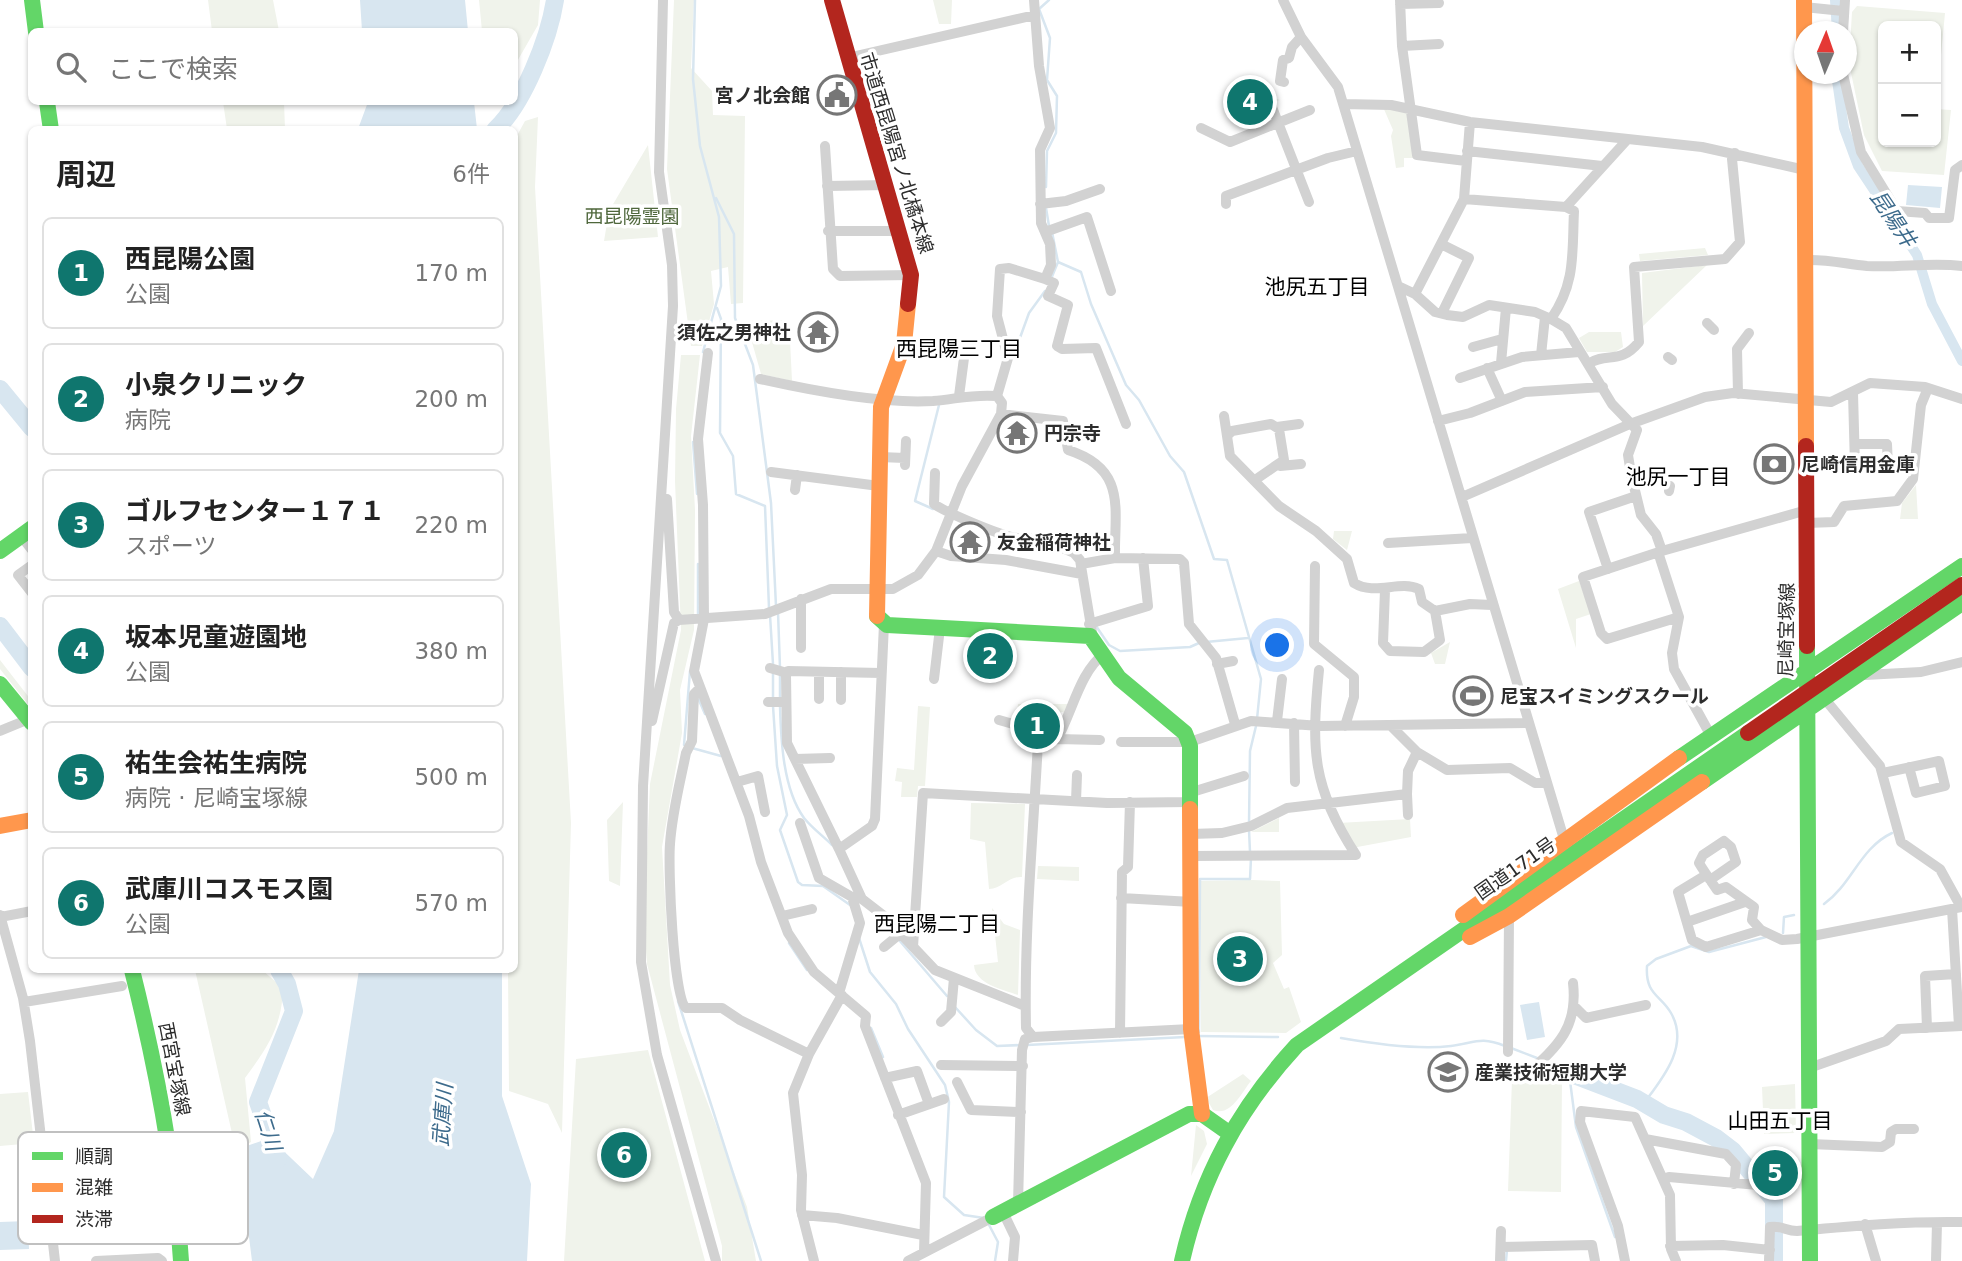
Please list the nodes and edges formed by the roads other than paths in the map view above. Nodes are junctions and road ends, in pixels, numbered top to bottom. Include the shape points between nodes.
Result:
1 (32, 0) edge
2 (663, 0) edge
3 (832, 0) edge
4 (1034, 0) edge
5 (1283, 0) edge
6 (1400, 2) edge
7 (1439, 3) dead end
8 (1804, 4) edge
9 (1840, 8) edge
10 (1035, 15) junction
11 (36, 28) edge
12 (1301, 37) junction
13 (1439, 44) dead end
14 (1402, 46) junction
15 (846, 58) junction
16 (1284, 82) dead end
17 (1845, 84) edge
18 (1270, 102) dead end
19 (1343, 104) junction
20 (47, 105) edge
21 (1410, 107) junction
22 (1310, 110) dead end
23 (1278, 122) junction
24 (1470, 122) junction
25 (50, 126) edge
26 (1206, 128) dead end
27 (1626, 141) junction
28 (825, 146) dead end
29 (1357, 151) junction
30 (1735, 153) junction
31 (1466, 156) junction
32 (1962, 165) edge
33 (1602, 166) junction
34 (1296, 170) junction
35 (1805, 170) junction
36 (888, 185) junction
37 (827, 186) junction
38 (1100, 189) dead end
39 (1464, 199) junction
40 (1309, 202) dead end
41 (1044, 204) junction
42 (1226, 204) dead end
43 (1566, 207) junction
44 (1100, 212) dead end
45 (1087, 217) junction
46 (828, 231) junction
47 (900, 231) junction
48 (1045, 232) junction
49 (1441, 244) junction
50 (1806, 260) junction
51 (1962, 266) edge
52 (911, 275) junction
53 (1045, 279) junction
54 (1398, 286) junction
55 (1111, 291) dead end
56 (1415, 294) junction
57 (1506, 308) junction
58 (1442, 313) junction
59 (1548, 318) junction
60 (1749, 333) dead end
61 (1502, 339) junction
62 (1473, 347) dead end
63 (1579, 352) junction
64 (708, 353) dead end
65 (1541, 355) junction
66 (964, 358) dead end
67 (1501, 363) junction
68 (1588, 364) junction
69 (1487, 368) junction
70 (1460, 378) dead end
71 (760, 379) dead end
72 (1603, 387) junction
73 (1928, 388) junction
74 (1853, 393) junction
75 (1738, 394) junction
76 (958, 396) junction
77 (997, 396) junction
78 (882, 397) junction
79 (1962, 399) edge
80 (1806, 400) junction
81 (1502, 401) junction
82 (1002, 414) junction
83 (1224, 416) dead end
84 (1438, 421) junction
85 (1269, 422) junction
86 (1126, 424) dead end
87 (1299, 424) dead end
88 (1630, 424) junction
89 (1227, 436) junction
90 (906, 441) dead end
91 (1855, 444) dead end
92 (880, 457) junction
93 (1301, 464) dead end
94 (1280, 466) junction
95 (771, 472) dead end
96 (935, 473) dead end
97 (797, 475) junction
98 (663, 479) junction
99 (1255, 480) junction
100 (879, 486) junction
101 (795, 490) dead end
102 (1636, 496) junction
103 (1462, 497) junction
104 (952, 516) junction
105 (1807, 517) junction
106 (26, 532) edge
107 (1472, 538) junction
108 (1393, 546) dead end
109 (0, 551) edge
110 (936, 551) junction
111 (1660, 552) junction
112 (1115, 558) junction
113 (1143, 558) junction
114 (1315, 566) dead end
115 (1962, 566) edge
116 (28, 568) edge
117 (1082, 569) junction
118 (1608, 569) junction
119 (1962, 585) edge
120 (28, 588) edge
121 (877, 589) junction
122 (1384, 590) junction
123 (801, 599) junction
124 (1962, 603) edge
125 (1492, 605) junction
126 (1435, 611) junction
127 (1679, 617) junction
128 (703, 619) junction
129 (685, 620) junction
130 (884, 624) junction
131 (940, 628) junction
132 (1866, 630) junction
133 (1091, 631) junction
134 (801, 648) dead end
135 (1838, 650) junction
136 (1104, 654) junction
137 (1885, 656) junction
138 (1233, 661) dead end
139 (1962, 662) edge
140 (1217, 664) junction
141 (770, 668) dead end
142 (1319, 670) dead end
143 (819, 672) junction
144 (841, 672) junction
145 (1806, 672) junction
146 (787, 673) junction
147 (881, 673) junction
148 (1856, 676) junction
149 (1282, 678) dead end
150 (934, 679) dead end
151 (0, 684) edge
152 (696, 691) junction
153 (1824, 698) junction
154 (819, 699) dead end
155 (841, 700) dead end
156 (768, 702) dead end
157 (785, 702) junction
158 (1753, 710) junction
159 (1806, 710) junction
160 (28, 719) edge
161 (999, 720) dead end
162 (1277, 721) junction
163 (28, 722) edge
164 (1294, 723) junction
165 (1528, 723) junction
166 (1235, 724) junction
167 (1390, 725) junction
168 (1313, 726) junction
169 (1345, 726) junction
170 (0, 731) edge
171 (1769, 735) junction
172 (1711, 736) junction
173 (1057, 739) junction
174 (1100, 740) dead end
175 (1038, 742) junction
176 (1121, 742) dead end
177 (1190, 742) junction
178 (646, 743) junction
179 (1416, 752) junction
180 (830, 758) dead end
181 (795, 759) junction
182 (1909, 767) junction
183 (1883, 773) junction
184 (1077, 775) dead end
185 (1244, 776) dead end
186 (737, 782) junction
187 (1295, 782) dead end
188 (1547, 783) junction
189 (1407, 794) junction
190 (1189, 797) junction
191 (1035, 800) junction
192 (1076, 801) junction
193 (1130, 802) junction
194 (1330, 804) junction
195 (765, 812) dead end
196 (1408, 815) dead end
197 (28, 821) edge
198 (800, 823) dead end
199 (0, 827) edge
200 (1191, 834) junction
201 (1564, 839) junction
202 (839, 849) junction
203 (1191, 856) junction
204 (1121, 898) junction
205 (859, 902) junction
206 (1192, 902) junction
207 (1745, 902) junction
208 (1958, 908) edge
209 (812, 909) dead end
210 (28, 912) edge
211 (0, 916) edge
212 (782, 916) junction
213 (1509, 916) junction
214 (1686, 922) junction
215 (1761, 930) junction
216 (1810, 937) junction
217 (913, 947) junction
218 (1400, 972) junction
219 (133, 973) edge
220 (1956, 974) junction
221 (954, 981) junction
222 (1573, 983) dead end
223 (122, 986) dead end
224 (840, 997) junction
225 (24, 1002) junction
226 (1646, 1005) dead end
227 (1025, 1006) junction
228 (1576, 1008) junction
229 (941, 1022) dead end
230 (1960, 1026) edge
231 (1927, 1028) junction
232 (1191, 1029) junction
233 (1120, 1033) junction
234 (1027, 1042) junction
235 (1509, 1047) dead end
236 (809, 1054) junction
237 (942, 1065) dead end
238 (1023, 1066) junction
239 (1809, 1068) junction
240 (1504, 1073) dead end
241 (889, 1077) junction
242 (957, 1082) dead end
243 (944, 1099) dead end
244 (929, 1104) junction
245 (1021, 1112) junction
246 (901, 1113) junction
247 (1202, 1114) junction
248 (1914, 1129) dead end
249 (40, 1132) edge
250 (166, 1132) edge
251 (1228, 1133) junction
252 (1645, 1139) junction
253 (1810, 1144) junction
254 (1663, 1179) junction
255 (1734, 1184) junction
256 (1758, 1185) dead end
257 (998, 1214) junction
258 (802, 1215) junction
259 (1962, 1222) edge
260 (1937, 1223) junction
261 (1865, 1224) junction
262 (1810, 1228) junction
263 (1501, 1231) dead end
264 (1671, 1246) junction
265 (924, 1247) junction
266 (1501, 1247) junction
267 (1550, 1247) junction
268 (1770, 1256) edge
269 (96, 1261) edge
270 (162, 1261) edge
271 (716, 1261) edge
272 (814, 1261) edge
273 (908, 1261) edge
274 (1013, 1261) edge
275 (1182, 1261) edge
276 (1500, 1261) edge
277 (1550, 1261) edge
278 (1595, 1261) edge
279 (1625, 1261) edge
280 (1676, 1261) edge
281 (1810, 1261) edge
282 (1876, 1261) edge
283 (1936, 1261) edge

1 - 11 main road
2 - 98 street via 659,172 673,306
3 - 15 main road, 市道西昆陽宮ノ北橘本線
4 - 10 street
5 - 12 street
6 - 7 street
6 - 14 street
8 - 9 street
8 - 35 main road, 尼崎宝塚線
10 - 15 street
10 - 41 street via 1050,128 1040,150
12 - 16 street via 1289,58 1280,60 1280,81
12 - 19 street via 1338,86
13 - 14 street
14 - 21 street
15 - 36 main road, 市道西昆陽宮ノ北橘本線
17 - 32 street via 1861,152 1897,211 1949,218 1955,170
18 - 23 street
19 - 21 street
19 - 29 street
20 - 25 main road
21 - 24 street
21 - 31 street via 1417,155
22 - 23 street
23 - 26 street via 1230,142
23 - 34 street
24 - 27 street via 1613,135
24 - 31 street
27 - 30 street
27 - 33 street
28 - 37 street
29 - 34 street
29 - 54 street
30 - 35 street
30 - 68 street via 1740,242 1725,259 1634,267 1639,342 1616,359 1597,358
31 - 33 street
31 - 39 street
33 - 43 street
34 - 40 street
34 - 42 street via 1226,196
35 - 50 main road, 尼崎宝塚線
36 - 37 street
36 - 47 main road, 市道西昆陽宮ノ北橘本線
37 - 46 street
38 - 41 street
39 - 43 street
39 - 49 street
41 - 48 street
43 - 59 street via 1574,211 1571,281 1564,300
44 - 45 street
45 - 48 street
45 - 55 street via 1107,262
46 - 47 street
46 - 52 street via 833,269 840,276
47 - 52 main road, 市道西昆陽宮ノ北橘本線
48 - 53 street via 1051,265
49 - 56 street
49 - 58 street via 1469,258
50 - 51 street via 1869,266
50 - 80 main road, 尼崎宝塚線
52 - 78 main road, 市道西昆陽宮ノ北橘本線 via 904,344
53 - 77 street via 1000,269 997,316 1008,358
53 - 86 street via 1054,283 1048,296 1068,304 1057,346 1096,348
54 - 56 street
54 - 84 street
56 - 58 street
57 - 58 street via 1489,305 1463,317
57 - 59 street
57 - 61 street
59 - 63 street via 1566,328
59 - 65 street
60 - 75 street via 1737,349
61 - 62 street
61 - 67 street
63 - 65 street
63 - 68 street
64 - 128 street via 698,439 704,505
65 - 67 street
66 - 76 street
67 - 69 street
68 - 72 street
69 - 70 street
69 - 81 street
71 - 78 street via 820,392
72 - 81 street via 1525,392
72 - 88 street
73 - 74 street via 1870,383
73 - 79 street
73 - 105 street via 1921,405 1913,479 1896,501 1843,506 1834,522
74 - 80 street via 1830,402
74 - 91 street
75 - 80 street
75 - 88 street via 1705,397
76 - 77 street
76 - 78 street via 932,401
77 - 82 street
78 - 92 main road
80 - 105 main road, 尼崎宝塚線
81 - 84 street
82 - 104 street via 962,486
82 - 112 street via 1063,421 1068,450 1090,457 1113,488 1118,510
83 - 89 street
84 - 103 street
85 - 87 street
85 - 89 street
85 - 94 street via 1284,460
88 - 102 street via 1638,432 1628,455
88 - 103 street
89 - 99 street via 1230,456
90 - 92 street via 905,462
92 - 100 main road
93 - 94 street
94 - 99 street
95 - 97 street
96 - 104 street via 934,504
97 - 100 street
97 - 101 street
98 - 129 street via 674,612
98 - 178 street
99 - 122 street via 1279,506 1348,559 1354,583
100 - 121 main road
102 - 111 street
102 - 118 street via 1589,512
103 - 107 street
104 - 110 street
104 - 117 street via 963,516 1014,538 1062,537 1062,548 1074,553
105 - 111 street
105 - 145 main road, 尼崎宝塚線
106 - 109 main road
107 - 108 street via 1429,546
107 - 125 street
110 - 117 street
110 - 121 street via 918,575 893,589
111 - 118 street
111 - 127 street
112 - 113 street
112 - 117 street
113 - 133 street via 1149,606
113 - 140 street via 1184,563 1189,624
114 - 169 street via 1314,644 1354,677 1354,697
115 - 132 main road
116 - 120 street via 18,575
117 - 133 street
118 - 127 street via 1583,577 1607,639
119 - 218 main road, 国道171号
121 - 123 street via 831,589
121 - 130 main road via 877,617
122 - 126 street via 1412,586
122 - 126 street via 1383,643 1390,651 1424,652 1440,640
123 - 128 street via 765,614
123 - 134 street
124 - 137 main road
125 - 126 street
125 - 165 street
127 - 172 street via 1672,653 1674,669
128 - 129 street
128 - 152 street via 694,671
129 - 178 street via 674,624
130 - 131 main road
130 - 147 street
131 - 133 main road
131 - 150 street
132 - 135 main road
132 - 137 street via 1865,637 1878,655
133 - 136 main road
135 - 145 main road
135 - 148 street
136 - 173 street via 1093,662
136 - 177 main road via 1128,687 1182,729
137 - 148 main road
138 - 140 street
139 - 148 street via 1921,672
140 - 166 street
141 - 146 street
142 - 168 street
143 - 144 street
143 - 146 street
143 - 154 street
144 - 147 street
144 - 155 street
145 - 158 main road
145 - 159 main road, 尼崎宝塚線
146 - 157 street
147 - 202 street via 875,819
148 - 153 main road
149 - 162 street
151 - 160 main road
152 - 186 street
152 - 236 street via 670,851 681,1001 686,1008 722,1008
153 - 159 main road
153 - 183 street
156 - 157 street
157 - 181 street via 786,737
158 - 171 street
158 - 172 main road
159 - 171 main road
159 - 216 main road, 尼崎宝塚線
161 - 175 street
162 - 164 street
162 - 166 street
163 - 170 street
164 - 168 street
164 - 187 street
165 - 167 street
165 - 188 street
166 - 177 street
167 - 169 street
167 - 179 street
168 - 169 street
168 - 194 street via 1319,782
171 - 213 main road
172 - 201 main road
173 - 174 street
173 - 175 street
175 - 191 street
176 - 177 street
177 - 190 main road
178 - 271 street via 640,919 645,995 657,1055
179 - 188 street via 1453,772 1497,766 1535,783
179 - 189 street via 1408,771
180 - 181 street
181 - 202 street
182 - 182 street via 1916,793 1945,786 1939,756
182 - 183 street
183 - 208 street via 1901,842 1940,869
184 - 192 street
185 - 190 street
186 - 195 street via 758,776
186 - 212 street
188 - 201 street
189 - 194 street
189 - 196 street
190 - 193 street
190 - 200 main road
191 - 192 street
191 - 217 street via 923,793
191 - 227 street via 1027,892
192 - 193 street
193 - 204 street via 1128,866 1122,872
194 - 200 street via 1287,808 1251,826 1222,833
194 - 203 street via 1336,824 1356,855
197 - 199 main road
198 - 205 street via 819,878
200 - 203 main road
201 - 218 main road via 1492,891
202 - 205 street
203 - 206 main road
204 - 206 street
204 - 233 street
205 - 217 street via 893,939
205 - 224 street via 858,930
206 - 232 main road
207 - 214 street
207 - 214 street via 1726,887 1717,890 1708,878 1678,892
207 - 215 street via 1754,907 1752,920
208 - 216 street
208 - 220 street
209 - 212 street
210 - 211 street
211 - 225 street
212 - 224 street via 802,958
213 - 218 main road
213 - 235 street
214 - 215 street via 1692,940 1706,947
215 - 216 street via 1782,940
216 - 239 main road, 尼崎宝塚線
217 - 221 street via 935,970
218 - 251 main road, 国道171号 via 1297,1045 1258,1088
219 - 250 main road, 西宮宝塚線
220 - 230 street
220 - 231 street via 1925,976
221 - 227 street
221 - 229 street via 951,1012
222 - 228 street
223 - 225 street
224 - 236 street
224 - 241 street via 866,1020
225 - 249 street
226 - 228 street via 1586,1018
227 - 234 street
228 - 240 street via 1572,1024 1527,1074
230 - 231 street
231 - 239 street via 1899,1029 1886,1041
232 - 233 street
232 - 247 main road
233 - 234 street
234 - 238 street
236 - 258 street via 793,1093
237 - 238 street
238 - 245 street
239 - 253 main road, 尼崎宝塚線
241 - 244 street via 917,1071
241 - 246 street
242 - 245 street via 971,1110
243 - 244 street
244 - 246 street
245 - 257 street
246 - 265 street via 926,1183
247 - 251 main road
247 - 257 main road via 1189,1114
248 - 253 street via 1896,1129 1891,1132 1891,1142 1882,1147
251 - 275 main road, 国道171号 via 1202,1189
252 - 254 street
252 - 255 street via 1726,1154 1736,1165
252 - 279 street via 1635,1117 1581,1111 1580,1122 1618,1226
253 - 262 main road, 尼崎宝塚線
254 - 255 street
254 - 264 street via 1670,1195
255 - 256 street
257 - 265 street
257 - 274 street via 1016,1237
258 - 265 street via 836,1218
258 - 272 street
259 - 260 street
260 - 261 street
260 - 283 street
261 - 262 street
261 - 282 street
262 - 268 street via 1790,1231 1774,1226
262 - 281 main road, 尼崎宝塚線
263 - 266 street
264 - 268 street via 1723,1245
264 - 280 street
265 - 273 street
266 - 267 street
266 - 276 street
267 - 277 street
267 - 278 street via 1592,1245
269 - 270 street

